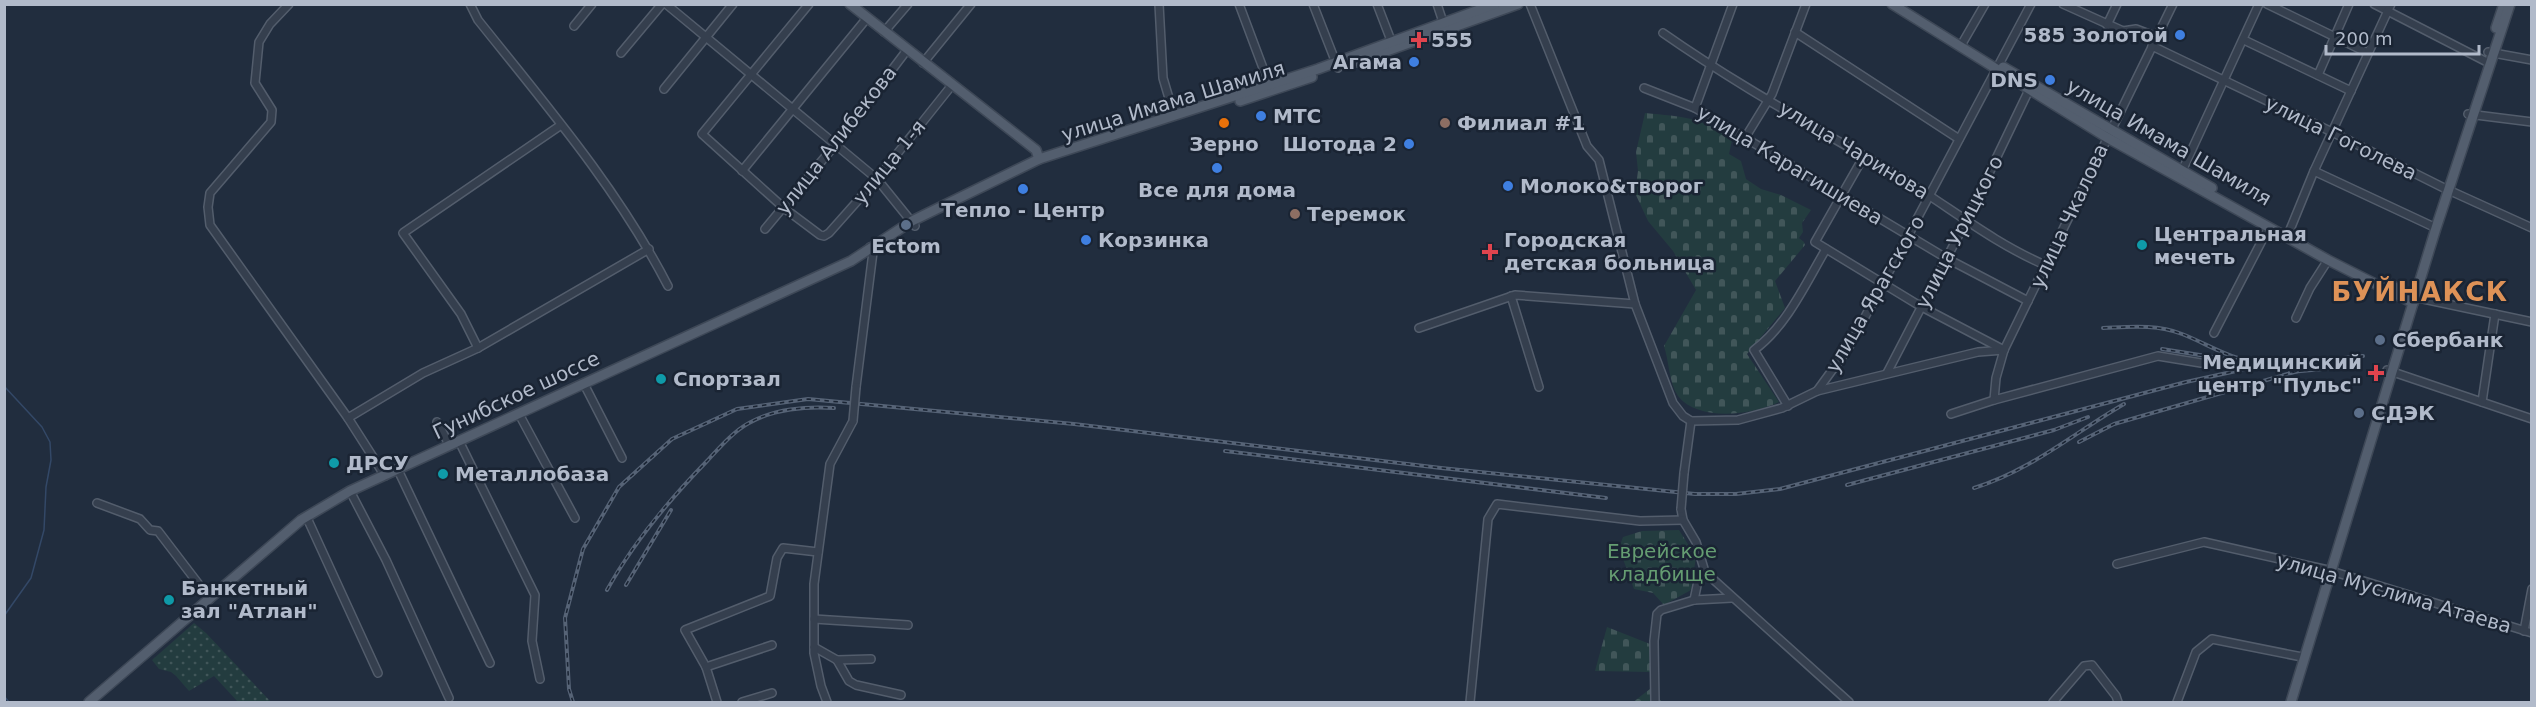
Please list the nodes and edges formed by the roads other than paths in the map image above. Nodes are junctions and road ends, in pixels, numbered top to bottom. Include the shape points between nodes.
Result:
1 (289, 4) edge
2 (470, 4) edge
3 (592, 4) edge
4 (662, 4) edge
5 (666, 4) edge
6 (733, 4) edge
7 (809, 4) edge
8 (850, 4) edge
9 (908, 4) edge
10 (971, 4) edge
11 (1159, 4) edge
12 (1239, 4) edge
13 (1313, 4) edge
14 (1377, 4) edge
15 (1437, 4) edge
16 (1495, 4) edge
17 (1518, 4) edge
18 (1530, 4) edge
19 (1733, 4) edge
20 (1806, 4) edge
21 (1985, 4) edge
22 (2031, 4) edge
23 (2063, 4) edge
24 (2117, 4) edge
25 (2173, 4) edge
26 (2259, 4) edge
27 (2267, 4) edge
28 (2349, 4) edge
29 (2374, 4) edge
30 (2504, 4) edge
31 (2510, 4) edge
32 (1897, 5) edge
33 (2076, 8) edge
34 (2389, 8) edge
35 (867, 18) junction
36 (1444, 25) junction
37 (2107, 25) junction
38 (574, 26) dead end
39 (884, 32) junction
40 (1795, 32) junction
41 (1663, 33) dead end
42 (2157, 37) junction
43 (2335, 37) junction
44 (706, 38) junction
45 (2244, 40) junction
46 (1963, 42) junction
47 (1392, 43) junction
48 (2152, 46) junction
49 (907, 50) junction
50 (621, 53) dead end
51 (2368, 53) junction
52 (2488, 55) junction
53 (2532, 60) edge
54 (923, 63) junction
55 (1337, 65) junction
56 (1710, 66) junction
57 (1998, 68) junction
58 (750, 74) junction
59 (2318, 75) junction
60 (2224, 82) junction
61 (1269, 84) junction
62 (952, 85) junction
63 (1644, 88) dead end
64 (664, 89) dead end
65 (2029, 90) junction
66 (2351, 91) junction
67 (1769, 99) junction
68 (1695, 108) junction
69 (792, 110) junction
70 (2470, 114) junction
71 (1174, 116) junction
72 (2532, 122) edge
73 (561, 125) junction
74 (2332, 132) junction
75 (2108, 134) junction
76 (1745, 138) junction
77 (1959, 139) junction
78 (835, 145) junction
79 (1864, 156) junction
80 (1039, 159) junction
81 (742, 171) junction
82 (2182, 171) junction
83 (2314, 171) junction
84 (877, 179) junction
85 (2446, 189) junction
86 (1842, 195) junction
87 (1931, 196) junction
88 (784, 208) junction
89 (1966, 221) junction
90 (914, 223) junction
91 (2269, 227) junction
92 (2433, 227) junction
93 (2532, 228) edge
94 (765, 229) dead end
95 (2288, 234) junction
96 (1909, 236) junction
97 (649, 249) junction
98 (1826, 249) junction
99 (871, 250) junction
100 (1946, 258) junction
101 (2328, 260) junction
102 (2045, 265) junction
103 (1883, 283) junction
104 (668, 286) dead end
105 (1511, 296) junction
106 (2411, 299) junction
107 (2028, 301) junction
108 (1635, 303) junction
109 (1920, 306) junction
110 (2495, 314) junction
111 (2296, 318) dead end
112 (2532, 322) edge
113 (1419, 328) dead end
114 (2214, 333) dead end
115 (478, 348) junction
116 (2004, 350) junction
117 (2202, 363) dead end
118 (2389, 370) junction
119 (1887, 373) junction
120 (584, 384) junction
121 (1539, 387) dead end
122 (1817, 391) junction
123 (1994, 400) junction
124 (2482, 402) junction
125 (1788, 406) junction
126 (519, 414) junction
127 (1951, 414) dead end
128 (348, 418) junction
129 (2532, 418) edge
130 (1691, 421) junction
131 (436, 422) dead end
132 (454, 444) junction
133 (622, 458) dead end
134 (398, 470) junction
135 (385, 476) junction
136 (350, 491) junction
137 (97, 502) dead end
138 (307, 518) junction
139 (575, 518) dead end
140 (1683, 520) junction
141 (818, 552) junction
142 (2117, 564) dead end
143 (2330, 570) junction
144 (1706, 572) junction
145 (2532, 589) edge
146 (1732, 598) junction
147 (210, 599) junction
148 (1694, 600) junction
149 (814, 619) junction
150 (908, 625) dead end
151 (2528, 632) edge
152 (771, 645) dead end
153 (814, 647) junction
154 (2302, 657) junction
155 (871, 659) dead end
156 (837, 660) junction
157 (490, 663) dead end
158 (706, 668) junction
159 (378, 672) dead end
160 (540, 679) dead end
161 (772, 693) dead end
162 (901, 694) dead end
163 (449, 698) dead end
164 (89, 702) edge
165 (717, 702) edge
166 (742, 702) edge
167 (827, 702) edge
168 (1470, 702) edge
169 (1655, 702) edge
170 (1849, 702) edge
171 (2053, 702) edge
172 (2118, 702) edge
173 (2177, 702) edge
174 (2289, 702) edge

1 - 128 street via 259,42 255,83 272,110 271,122 210,193 207,207 210,225
2 - 73 street via 478,20
3 - 38 street
4 - 50 street
5 - 44 street
6 - 44 street
7 - 58 street
8 - 35 main road
9 - 39 street
10 - 54 street
11 - 71 street via 1163,78
12 - 61 street
13 - 55 street
14 - 47 street
15 - 36 street
16 - 36 main road, улица Имама Шамиля
17 - 55 main road, улица Имама Шамиля
18 - 108 street via 1587,146 1599,160
19 - 56 street
20 - 40 street
21 - 46 street
22 - 57 street, улица Ярагского
23 - 33 street
24 - 37 street
25 - 42 street, улица Чкалова
26 - 45 street
27 - 43 street
28 - 43 street
29 - 34 street
30 - 52 main road
31 - 52 main road
32 - 46 main road, улица Имама Шамиля
32 - 57 main road, улица Имама Шамиля
33 - 37 street
34 - 51 street
34 - 52 street
35 - 39 main road
35 - 69 street
36 - 47 main road, улица Имама Шамиля
37 - 42 street
39 - 49 main road
40 - 67 street
40 - 77 street
41 - 56 street, улица Чаринова
42 - 48 street, улица Чкалова
43 - 51 street
43 - 59 street
44 - 58 street
44 - 64 street
45 - 59 street
45 - 60 street
46 - 57 main road, улица Имама Шамиля
47 - 55 main road, улица Имама Шамиля
48 - 60 street, улица Гоголева
48 - 75 street, улица Чкалова
49 - 54 main road
49 - 78 street, улица Алибекова
51 - 66 street
52 - 53 street
52 - 70 main road
54 - 62 main road
55 - 61 main road, улица Имама Шамиля
55 - 90 main road, улица Имама Шамиля via 1048,160
56 - 67 street, улица Чаринова
56 - 68 street
57 - 65 main road, улица Имама Шамиля
57 - 75 main road, улица Имама Шамиля
57 - 77 street, улица Ярагского
58 - 69 street
58 - 81 street via 702,134
59 - 66 street
60 - 74 street, улица Гоголева
60 - 82 street
61 - 71 main road, улица Имама Шамиля
62 - 80 main road via 1036,150
62 - 84 street, улица 1-я
63 - 68 street, улица Карагишиева
65 - 75 main road, улица Имама Шамиля
65 - 89 street, улица Урицкого
66 - 74 street
67 - 76 street
67 - 79 street, улица Чаринова
68 - 76 street, улица Карагишиева
69 - 78 street
69 - 81 street
70 - 72 street
70 - 85 main road
71 - 80 main road, улица Имама Шамиля
73 - 97 street
73 - 115 street via 403,233 461,314
74 - 83 street
74 - 85 street, улица Гоголева
75 - 82 main road, улица Имама Шамиля
75 - 91 main road, улица Имама Шамиля
75 - 102 street, улица Чкалова
76 - 86 street, улица Карагишиева
77 - 87 street, улица Ярагского
78 - 84 street
78 - 88 street, улица Алибекова
79 - 86 street
79 - 87 street, улица Чаринова
80 - 90 main road, улица Имама Шамиля
81 - 88 street
82 - 95 main road, улица Имама Шамиля
83 - 92 street
83 - 95 street
84 - 88 street, улица 1-я via 824,236
84 - 90 street
85 - 92 main road
85 - 93 street, улица Гоголева
86 - 96 street, улица Карагишиева
86 - 98 street via 1815,242
87 - 89 street, улица Чаринова
87 - 96 street, улица Ярагского
88 - 94 street, улица Алибекова
89 - 100 street, улица Урицкого
89 - 102 street, улица Чаринова via 2015,252
90 - 99 main road, улица Имама Шамиля
91 - 95 main road, улица Имама Шамиля
91 - 114 street
92 - 106 main road
95 - 101 main road, улица Имама Шамиля
95 - 106 main road, улица Имама Шамиля
96 - 100 street, улица Карагишиева
96 - 103 street, улица Ярагского
97 - 104 street
97 - 115 street
98 - 103 street
98 - 125 street via 1794,303 1754,351
99 - 120 main road, Гунибское шоссе
99 - 141 street, bridge via 853,421 830,464
100 - 107 street, улица Карагишиева
100 - 109 street, улица Урицкого
101 - 106 main road, улица Имама Шамиля
101 - 111 street
102 - 107 street, улица Чкалова
103 - 109 street
103 - 122 street, улица Ярагского via 1849,347
105 - 108 street
105 - 113 street
105 - 121 street
106 - 110 street, улица Имама Шамиля
106 - 118 main road
107 - 116 street, улица Чкалова
108 - 130 street via 1673,403
109 - 116 street
109 - 119 street, улица Урицкого
110 - 112 street, улица Имама Шамиля
110 - 124 street
115 - 128 street via 423,373
116 - 119 street via 1978,352
116 - 123 street, улица Чкалова
117 - 123 street via 2158,356
118 - 124 street
118 - 143 main road
119 - 122 street
120 - 126 main road, Гунибское шоссе
120 - 133 street
122 - 125 street
123 - 127 street
124 - 129 street
125 - 130 street via 1738,420
126 - 132 main road, Гунибское шоссе
126 - 139 street
128 - 135 street
130 - 140 street, bridge
131 - 132 street
132 - 134 main road, Гунибское шоссе
132 - 160 street via 535,595 532,641
134 - 135 main road, Гунибское шоссе
134 - 157 street
135 - 136 main road, Гунибское шоссе
136 - 138 main road, Гунибское шоссе
136 - 163 street
137 - 147 street via 140,519 150,530 158,531
138 - 147 main road, Гунибское шоссе
138 - 159 street
140 - 144 street
140 - 168 street via 1640,521 1497,504 1488,519
141 - 149 street
141 - 158 street via 783,548 777,558 770,596 686,630
142 - 143 street, улица Муслима Атаева via 2204,542
143 - 151 street, улица Муслима Атаева
143 - 154 main road
143 - 174 main road
144 - 146 street
144 - 148 street via 1698,580
145 - 151 street
146 - 148 street
146 - 170 street
147 - 164 main road, Гунибское шоссе
148 - 169 street via 1656,614
149 - 150 street
149 - 153 street
152 - 158 street
153 - 156 street
153 - 167 street
154 - 173 street via 2212,639 2196,652
154 - 174 main road
155 - 156 street
156 - 162 street via 849,681 856,685
158 - 165 street
161 - 166 street
171 - 172 street via 2084,666 2092,665

